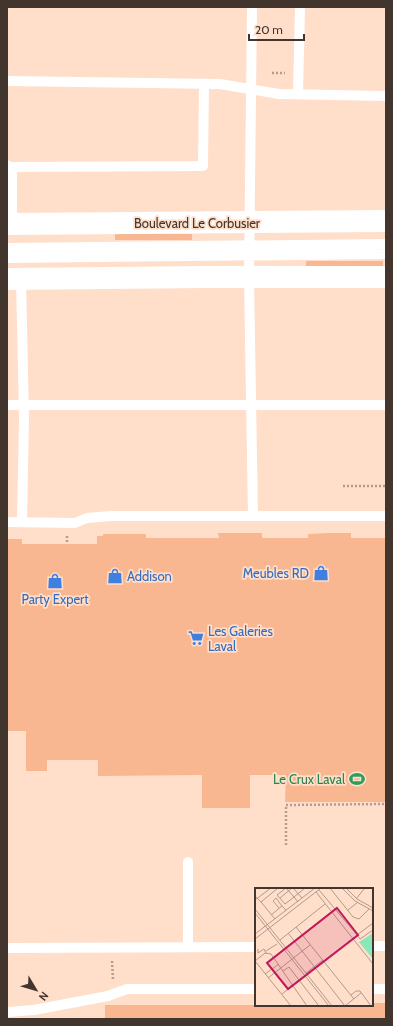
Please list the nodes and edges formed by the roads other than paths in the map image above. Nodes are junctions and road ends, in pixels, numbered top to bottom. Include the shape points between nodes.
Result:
1 (252, 7) edge
2 (300, 7) edge
3 (7, 81) edge
4 (204, 84) junction
5 (251, 90) junction
6 (298, 94) junction
7 (386, 96) edge
8 (7, 166) edge
9 (386, 221) edge
10 (249, 223) junction
11 (10, 224) edge
12 (386, 244) edge
13 (7, 248) edge
14 (386, 254) edge
15 (7, 258) edge
16 (249, 260) junction
17 (386, 277) edge
18 (14, 279) edge
19 (7, 405) edge
20 (23, 405) junction
21 (386, 405) edge
22 (250, 406) junction
23 (252, 516) junction
24 (386, 516) edge
25 (7, 522) edge
26 (22, 522) junction
27 (188, 862) dead end
28 (373, 946) edge
29 (386, 946) edge
30 (188, 947) junction
31 (255, 947) edge
32 (7, 948) edge
33 (255, 989) edge
34 (373, 989) edge
35 (386, 989) edge
36 (7, 1012) edge

1 - 5 lane
2 - 6 lane
3 - 4 lane
4 - 5 lane via 220,84
4 - 8 lane via 203,166
5 - 6 lane
5 - 10 lane
6 - 7 lane
8 - 11 lane via 12,174
9 - 10 street, Boulevard Le Corbusier
10 - 11 street, Boulevard Le Corbusier
10 - 16 lane
12 - 16 lane, Boulevard Le Corbusier
13 - 16 lane, Boulevard Le Corbusier
14 - 16 lane, Boulevard Le Corbusier
15 - 16 lane, Boulevard Le Corbusier
16 - 17 street, Boulevard Le Corbusier
16 - 18 street, Boulevard Le Corbusier
16 - 22 lane
18 - 20 lane
19 - 20 lane
20 - 22 lane
20 - 26 lane
21 - 22 lane
22 - 23 lane
23 - 24 lane
23 - 26 lane via 110,516 87,518 75,523
25 - 26 lane
27 - 30 lane
28 - 29 lane
30 - 31 lane
30 - 32 lane
33 - 36 lane via 127,989 34,1010
34 - 35 lane

